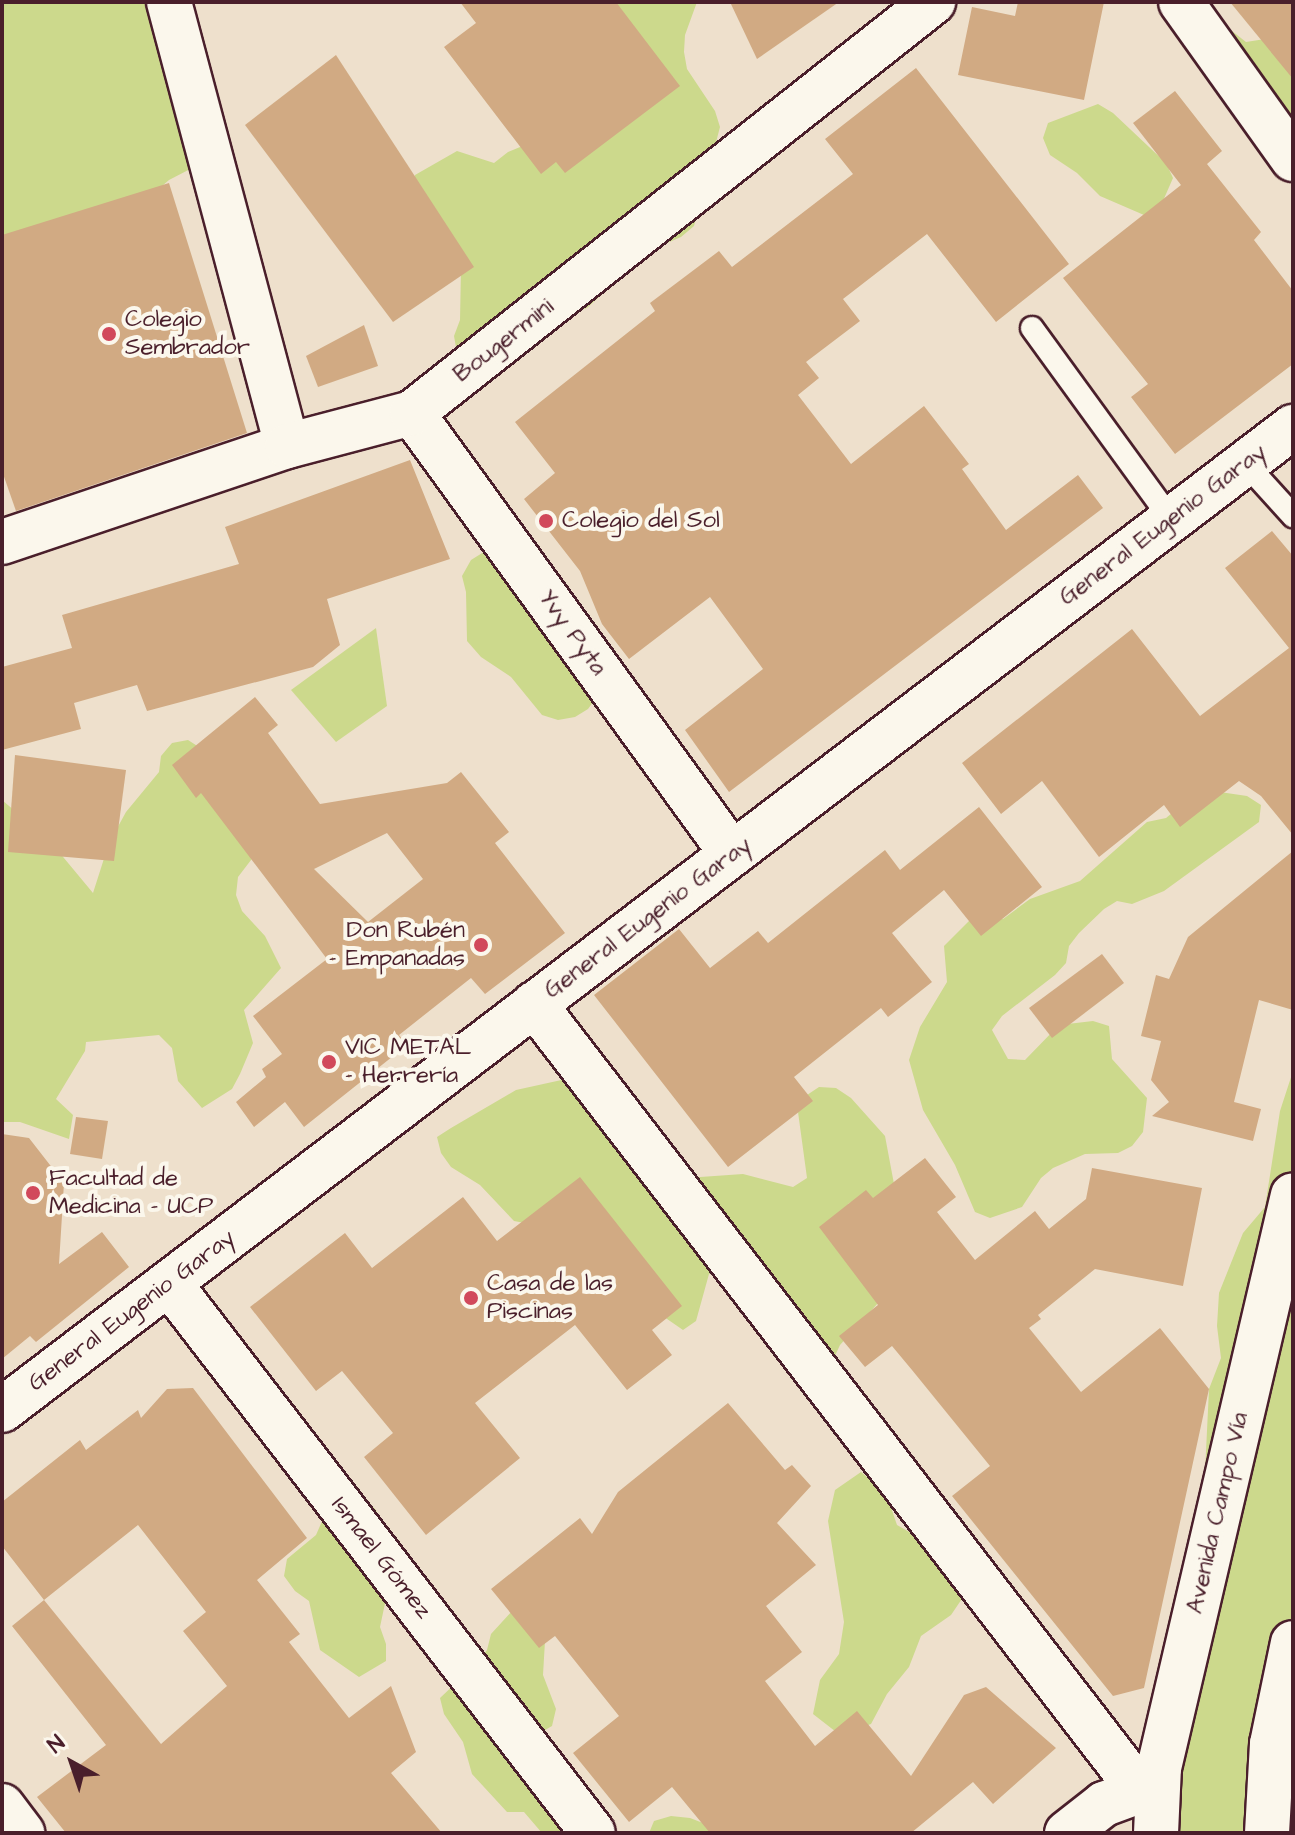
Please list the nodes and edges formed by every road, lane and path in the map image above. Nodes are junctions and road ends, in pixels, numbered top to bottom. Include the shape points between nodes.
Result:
1 (169, 2) edge
2 (933, 2) edge
3 (1181, 2) edge
4 (1293, 159) edge
5 (1032, 328) dead end
6 (412, 413) junction
7 (1293, 427) edge
8 (287, 446) junction
9 (1245, 463) junction
10 (1290, 508) edge
11 (1171, 519) junction
12 (2, 542) edge
13 (732, 854) junction
14 (534, 1004) junction
15 (1293, 1195) edge
16 (169, 1283) junction
17 (2, 1410) edge
18 (1293, 1643) edge
19 (1148, 1788) junction
20 (2, 1806) edge
21 (22, 1833) edge
22 (593, 1833) edge
23 (1067, 1833) edge
24 (1156, 1833) edge
25 (1267, 1833) edge

1 - 8 street
2 - 6 street, Bougermini
3 - 4 street
5 - 11 lane
6 - 8 street, Bougermini
6 - 13 street, Yvy Pyta
7 - 9 street, General Eugenio Garay
8 - 12 street, Bougermini
9 - 10 lane
9 - 11 street, General Eugenio Garay
11 - 13 street, General Eugenio Garay
13 - 14 street, General Eugenio Garay
14 - 16 street, General Eugenio Garay
14 - 19 street
15 - 19 street, Avenida Campo Vía
16 - 17 street, General Eugenio Garay
16 - 22 street, Ismael Gómez
18 - 25 street via 1272,1744
19 - 23 street via 1104,1804
19 - 24 street, Avenida Campo Vía
20 - 21 street

